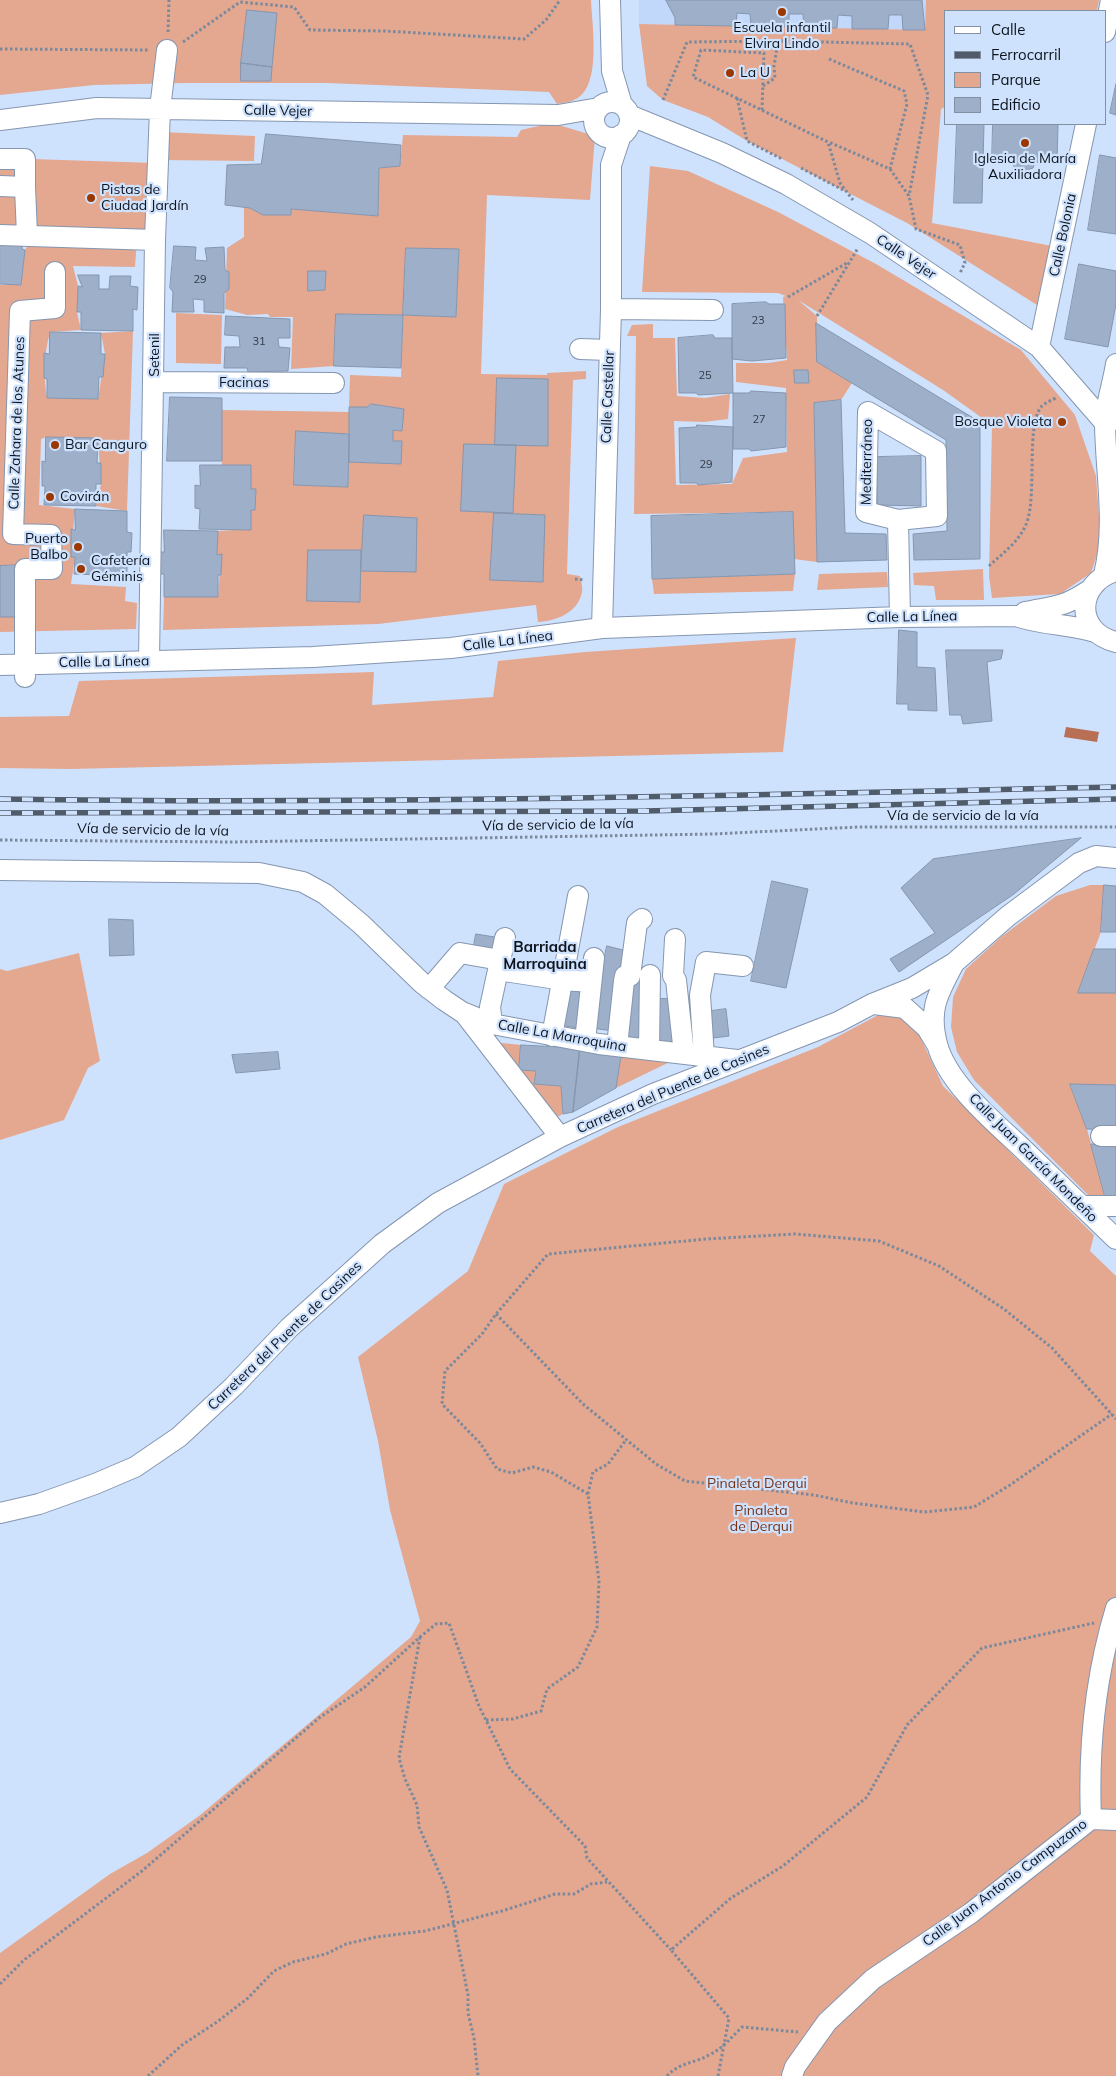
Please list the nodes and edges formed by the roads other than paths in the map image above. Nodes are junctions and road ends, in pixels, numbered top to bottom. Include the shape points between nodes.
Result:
1 (610, 0) edge
2 (167, 50) road end
3 (160, 109) junction
4 (558, 115) junction
5 (616, 116) junction
6 (0, 120) edge
7 (1086, 125) edge
8 (598, 131) junction
9 (0, 159) edge
10 (611, 165) junction
11 (0, 186) edge
12 (25, 187) junction
13 (0, 235) edge
14 (27, 236) junction
15 (155, 240) junction
16 (55, 272) dead end
17 (611, 309) junction
18 (713, 310) dead end
19 (1039, 347) junction
20 (580, 349) dead end
21 (610, 350) junction
22 (1116, 364) edge
23 (154, 382) junction
24 (334, 383) dead end
25 (1112, 426) edge
26 (898, 520) junction
27 (1110, 573) edge
28 (1088, 591) junction
29 (1016, 616) junction
30 (900, 617) junction
31 (602, 628) junction
32 (1095, 632) junction
33 (1116, 642) edge
34 (149, 661) junction
35 (0, 665) edge
36 (24, 671) junction
37 (1116, 858) edge
38 (0, 870) edge
39 (578, 896) dead end
40 (642, 919) dead end
41 (505, 938) dead end
42 (675, 939) dead end
43 (594, 958) dead end
44 (954, 962) junction
45 (499, 965) junction
46 (743, 966) dead end
47 (650, 975) dead end
48 (563, 980) junction
49 (591, 982) junction
50 (912, 988) junction
51 (429, 989) junction
52 (935, 998) junction
53 (872, 1004) junction
54 (462, 1012) junction
55 (915, 1017) junction
56 (838, 1022) joint
57 (492, 1024) junction
58 (552, 1036) junction
59 (585, 1041) junction
60 (937, 1045) junction
61 (617, 1046) junction
62 (649, 1050) junction
63 (684, 1054) junction
64 (704, 1057) junction
65 (740, 1061) junction
66 (560, 1137) junction
67 (1082, 1206) junction
68 (1116, 1206) edge
69 (1116, 1239) edge
70 (0, 1513) edge
71 (1114, 1614) edge
72 (1092, 1818) junction
73 (1116, 1820) edge
74 (792, 2076) edge

1 - 5 street
2 - 3 street, Setenil
3 - 4 street, Calle Vejer
3 - 6 street, Calle Vejer via 97,108
3 - 15 street, Setenil
4 - 5 street, Calle Vejer
4 - 8 street, Calle Vejer
5 - 8 street via 594,118
5 - 10 street, Calle Castellar
5 - 19 street, Calle Vejer via 664,130 722,153 786,184 870,233
7 - 19 street, Calle Bolonia
8 - 10 street, Calle Castellar
9 - 12 street via 25,159
10 - 17 street, Calle Castellar
11 - 12 street
12 - 14 street
13 - 14 street
14 - 15 street
15 - 23 street, Setenil
16 - 36 street, Calle Zahara de los Atunes via 54,308 20,310 13,534 51,535 52,569 25,568
17 - 18 street
17 - 21 street, Calle Castellar
19 - 25 street, Calle Vejer
20 - 21 street
21 - 31 street, Calle Castellar
22 - 25 street
23 - 24 street, Facinas
23 - 34 street, Setenil
25 - 27 street
26 - 26 street, Mediterráneo via 937,516 936,451 868,412 866,512
26 - 30 street
27 - 28 street, Calle La Línea
28 - 29 street, Calle La Línea via 1065,604
28 - 32 street via 1085,613
29 - 30 street, Calle La Línea
29 - 32 street, Calle La Línea
30 - 31 street, Calle La Línea
31 - 34 street, Calle La Línea via 378,654
32 - 33 street, Calle La Línea
34 - 36 street, Calle La Línea
35 - 36 street, Calle La Línea
37 - 44 street, Calle Juan García Mondeño via 1096,856 1079,863 1008,916
38 - 51 street, Calle La Marroquina via 259,873 313,886 361,924
39 - 48 street
40 - 61 street via 638,923 630,976 625,976 624,981
41 - 45 street
42 - 63 street via 673,976
43 - 49 street
44 - 50 street, Calle Juan García Mondeño
44 - 52 street, Calle Juan García Mondeño
45 - 48 street
45 - 51 street via 460,953
45 - 57 street via 490,1007
46 - 64 street via 706,962 700,995
47 - 62 street
48 - 49 street
48 - 58 street
49 - 59 street
50 - 52 street
50 - 53 street, Calle Juan García Mondeño
50 - 55 street
51 - 54 street, Calle La Marroquina
52 - 60 street, Calle Juan García Mondeño
53 - 55 street via 905,1008
53 - 56 street, Calle Juan García Mondeño
54 - 57 street, Calle La Marroquina
54 - 66 street
55 - 60 street
56 - 65 street, Carretera del Puente de Casines
57 - 58 street, Calle La Marroquina
58 - 59 street, Calle La Marroquina
59 - 61 street, Calle La Marroquina
60 - 67 street, Calle Juan García Mondeño via 974,1101
61 - 62 street, Calle La Marroquina
62 - 63 street, Calle La Marroquina
63 - 64 street, Calle La Marroquina
64 - 65 street, Calle La Marroquina
65 - 66 street, Carretera del Puente de Casines via 654,1094
66 - 70 street, Carretera del Puente de Casines via 438,1203 382,1244 289,1328 180,1437 135,1467 95,1484 39,1504
67 - 68 street
67 - 69 street, Calle Juan García Mondeño
71 - 72 street, Calle Juan Antonio Campuzano via 1091,1736
72 - 73 street
72 - 74 street, Calle Juan Antonio Campuzano via 971,1913 873,1979 827,2022

